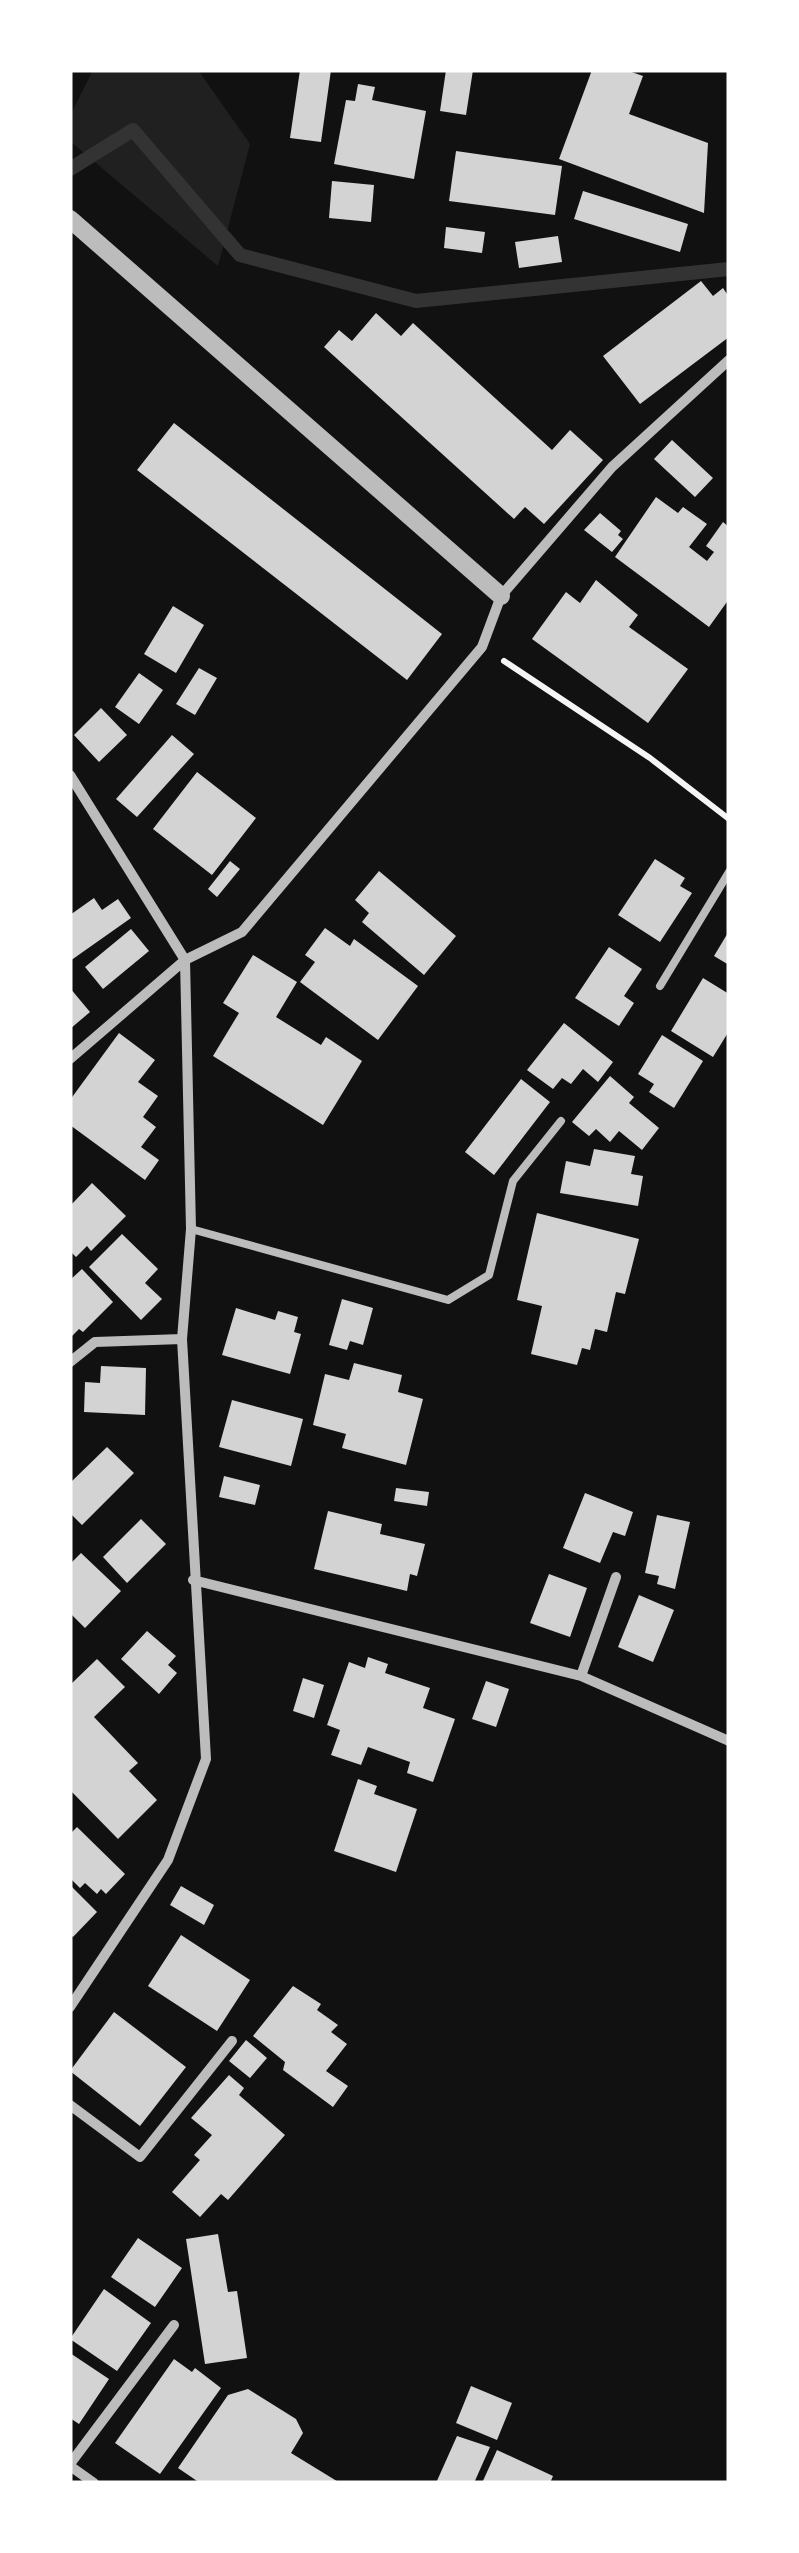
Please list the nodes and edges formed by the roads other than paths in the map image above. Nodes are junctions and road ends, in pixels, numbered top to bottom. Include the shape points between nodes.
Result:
1 (70, 218) edge
2 (729, 360) edge
3 (502, 596) junction
4 (70, 774) edge
5 (729, 872) edge
6 (185, 960) junction
7 (660, 986) dead end
8 (70, 1059) edge
9 (561, 1120) dead end
10 (191, 1229) junction
11 (182, 1339) junction
12 (70, 1362) edge
13 (616, 1576) dead end
14 (194, 1580) junction
15 (580, 1676) junction
16 (729, 1741) edge
17 (70, 2007) edge
18 (232, 2041) dead end
19 (70, 2104) edge
20 (174, 2325) dead end
21 (70, 2465) edge
22 (94, 2483) edge

1 - 3 street
2 - 3 street via 612,468
3 - 6 street via 482,647 242,932
4 - 6 street
5 - 7 lane
6 - 8 street
6 - 10 street
9 - 10 lane via 514,1181 489,1274 448,1300
10 - 11 street
11 - 12 street via 95,1342
11 - 14 street
13 - 15 street
14 - 15 street
14 - 17 street via 206,1759 168,1860
15 - 16 street
18 - 19 street via 140,2157
20 - 21 street
21 - 22 street

